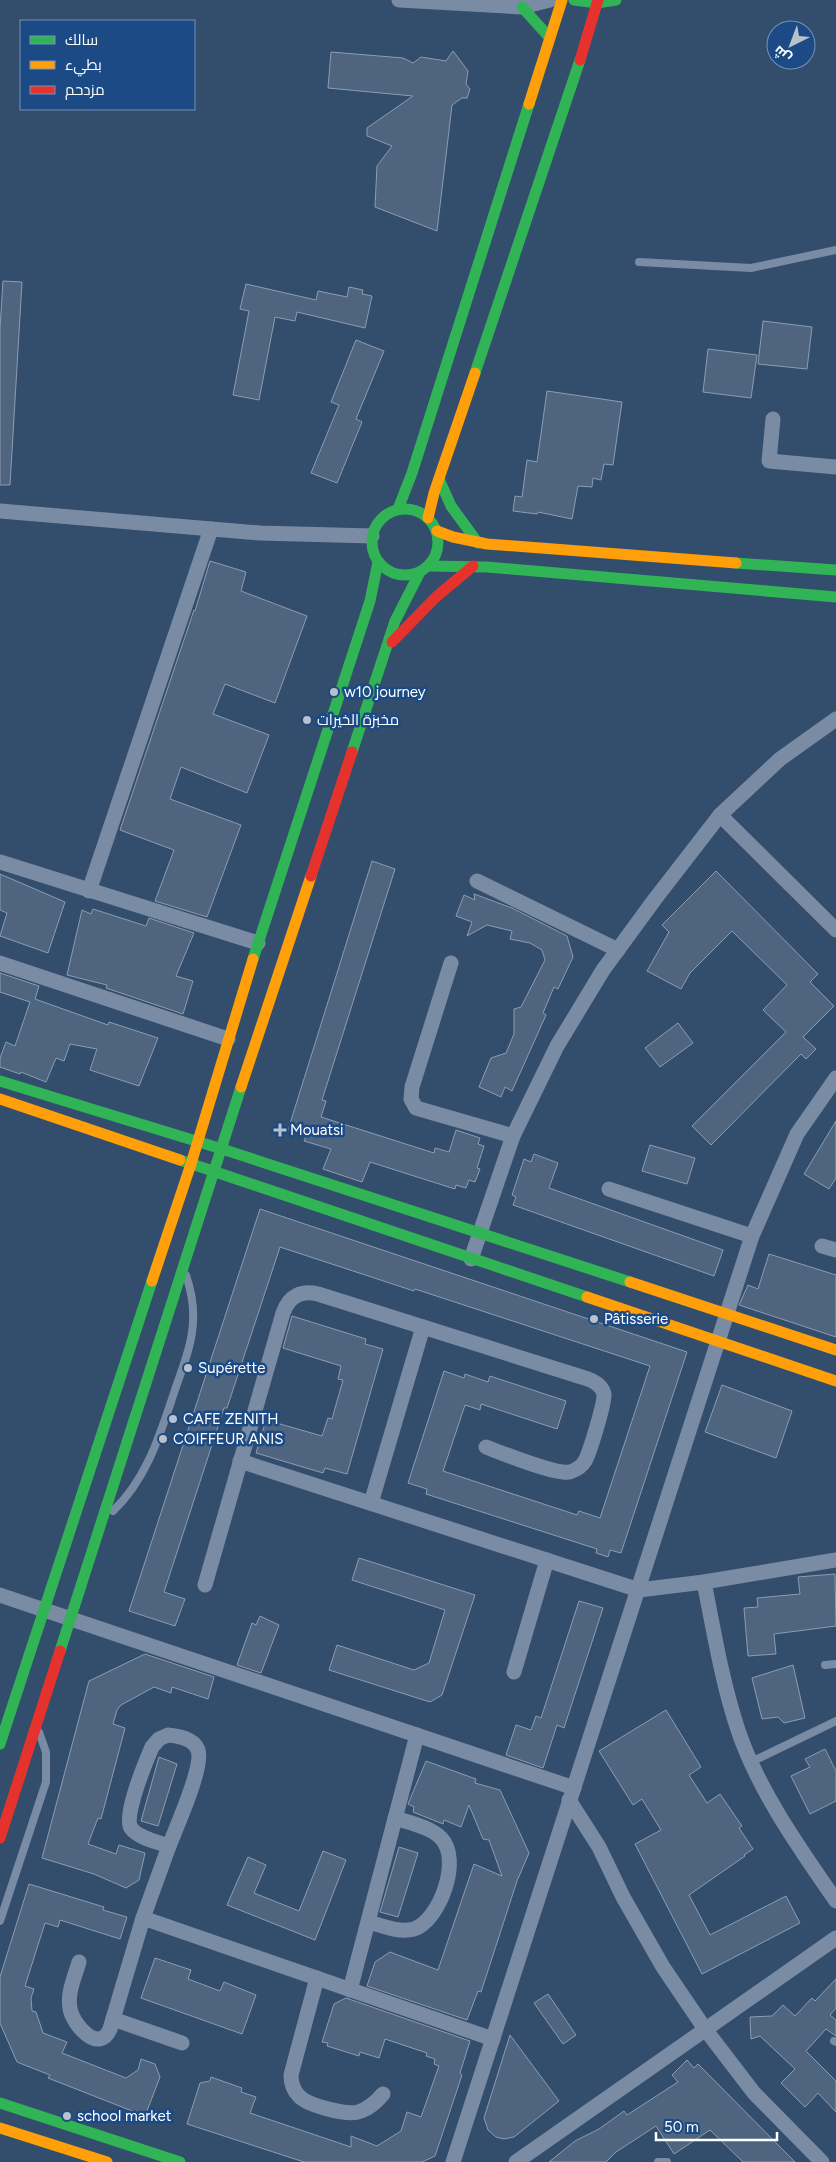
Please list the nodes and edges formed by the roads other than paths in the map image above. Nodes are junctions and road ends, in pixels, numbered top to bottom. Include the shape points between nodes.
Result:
1 (398, 0) edge
2 (550, 0) edge
3 (562, 0) edge
4 (574, 0) edge
5 (616, 0) edge
6 (597, 2) edge
7 (522, 7) junction
8 (550, 38) junction
9 (836, 250) edge
10 (639, 262) dead end
11 (773, 419) dead end
12 (836, 466) edge
13 (438, 479) junction
14 (398, 509) junction
15 (0, 511) edge
16 (428, 518) junction
17 (211, 529) junction
18 (437, 531) junction
19 (372, 536) junction
20 (478, 543) junction
21 (378, 562) junction
22 (473, 566) junction
23 (425, 569) junction
24 (836, 570) edge
25 (836, 597) edge
26 (387, 648) junction
27 (836, 719) edge
28 (720, 815) junction
29 (0, 862) edge
30 (477, 881) dead end
31 (89, 891) junction
32 (836, 930) edge
33 (258, 943) junction
34 (618, 950) junction
35 (0, 963) edge
36 (451, 963) dead end
37 (228, 1039) junction
38 (836, 1078) edge
39 (0, 1081) edge
40 (0, 1099) edge
41 (513, 1136) junction
42 (196, 1141) junction
43 (222, 1149) junction
44 (191, 1164) junction
45 (213, 1171) junction
46 (609, 1189) dead end
47 (479, 1232) junction
48 (752, 1236) junction
49 (471, 1259) junction
50 (183, 1265) junction
51 (726, 1314) junction
52 (423, 1327) junction
53 (718, 1340) junction
54 (836, 1350) edge
55 (836, 1381) edge
56 (486, 1447) dead end
57 (240, 1461) junction
58 (371, 1503) junction
59 (102, 1521) junction
60 (547, 1560) junction
61 (836, 1560) edge
62 (704, 1582) junction
63 (205, 1585) dead end
64 (639, 1590) junction
65 (0, 1595) edge
66 (45, 1609) junction
67 (70, 1618) junction
68 (836, 1664) edge
69 (824, 1665) dead end
70 (514, 1672) dead end
71 (836, 1721) edge
72 (36, 1725) junction
73 (417, 1735) junction
74 (0, 1744) edge
75 (751, 1762) junction
76 (572, 1794) junction
77 (395, 1818) junction
78 (0, 1838) edge
79 (169, 1846) junction
80 (836, 1901) edge
81 (143, 1918) junction
82 (0, 1921) edge
83 (369, 1922) junction
84 (836, 1938) edge
85 (79, 1962) dead end
86 (317, 1978) junction
87 (350, 1990) junction
88 (113, 2019) junction
89 (704, 2029) junction
90 (493, 2039) junction
91 (182, 2043) dead end
92 (383, 2094) dead end
93 (0, 2103) edge
94 (0, 2128) edge
95 (457, 2160) edge
96 (107, 2162) edge
97 (180, 2162) edge
98 (516, 2162) edge
99 (658, 2162) edge
100 (667, 2162) edge
101 (822, 2162) edge

1 - 7 street
2 - 7 street
3 - 8 main road
4 - 6 main road
5 - 6 main road
6 - 13 main road via 574,80
7 - 8 main road
8 - 14 main road
9 - 10 lane via 751,268
11 - 12 street via 770,461
13 - 16 main road
13 - 20 main road via 451,506
14 - 16 main road via 414,510
14 - 19 main road via 381,519
15 - 17 street
16 - 18 main road
17 - 19 street
17 - 31 street
18 - 20 main road
18 - 23 main road via 438,550
19 - 21 main road via 373,554
20 - 24 main road
21 - 23 main road via 402,576
21 - 33 main road via 370,601
22 - 23 main road
22 - 25 main road
22 - 26 main road via 419,613
23 - 26 main road via 402,604
26 - 43 main road
27 - 28 street via 780,759
28 - 32 street
28 - 34 street
29 - 31 street
30 - 34 street
31 - 33 street
33 - 37 main road
34 - 41 street via 557,1046
35 - 37 street
36 - 41 street via 412,1087 412,1102 416,1108
37 - 42 main road
38 - 48 street via 798,1134
39 - 42 main road
40 - 44 main road
41 - 47 street
42 - 43 main road
42 - 44 main road
43 - 45 main road
43 - 47 main road
44 - 45 main road
44 - 66 main road
45 - 49 main road
45 - 50 main road
46 - 48 street
47 - 49 street
47 - 51 main road
48 - 51 street
49 - 53 main road
50 - 59 main road
50 - 59 lane via 193,1310 186,1355 157,1444 147,1464 129,1493
51 - 53 street
51 - 54 main road
52 - 56 street via 588,1379 602,1388 604,1399 588,1454 576,1470 557,1470
52 - 57 street via 309,1292 292,1298 283,1312
52 - 58 street
53 - 55 main road
53 - 64 street
57 - 58 street
57 - 63 street
58 - 60 street
59 - 67 main road
60 - 64 street
60 - 70 street
61 - 62 street
62 - 64 street
62 - 75 street via 723,1680 738,1732
64 - 76 street
65 - 66 street
66 - 67 street
66 - 74 main road
67 - 72 main road
67 - 73 street
68 - 69 lane
71 - 75 lane
72 - 78 main road
72 - 82 lane via 46,1752 46,1782
73 - 76 street
73 - 77 street
75 - 80 street via 782,1819
76 - 89 street via 623,1897 663,1967
76 - 90 street
77 - 83 street
77 - 83 street via 441,1838 449,1851 448,1876 433,1914 419,1927 401,1930
79 - 79 street via 199,1757 197,1748 190,1741 168,1735 159,1738 152,1747 128,1816 135,1833
79 - 81 street
81 - 86 street
81 - 88 street
83 - 87 street
84 - 89 street
85 - 88 street via 69,1999 70,2012 76,2024 87,2035 99,2039 108,2034
86 - 87 street
86 - 92 street via 291,2075 294,2090 305,2101 346,2113 367,2108
87 - 90 street
88 - 91 street
89 - 98 street
89 - 101 street via 754,2093
90 - 95 street
93 - 97 main road
94 - 96 main road
99 - 100 lane

